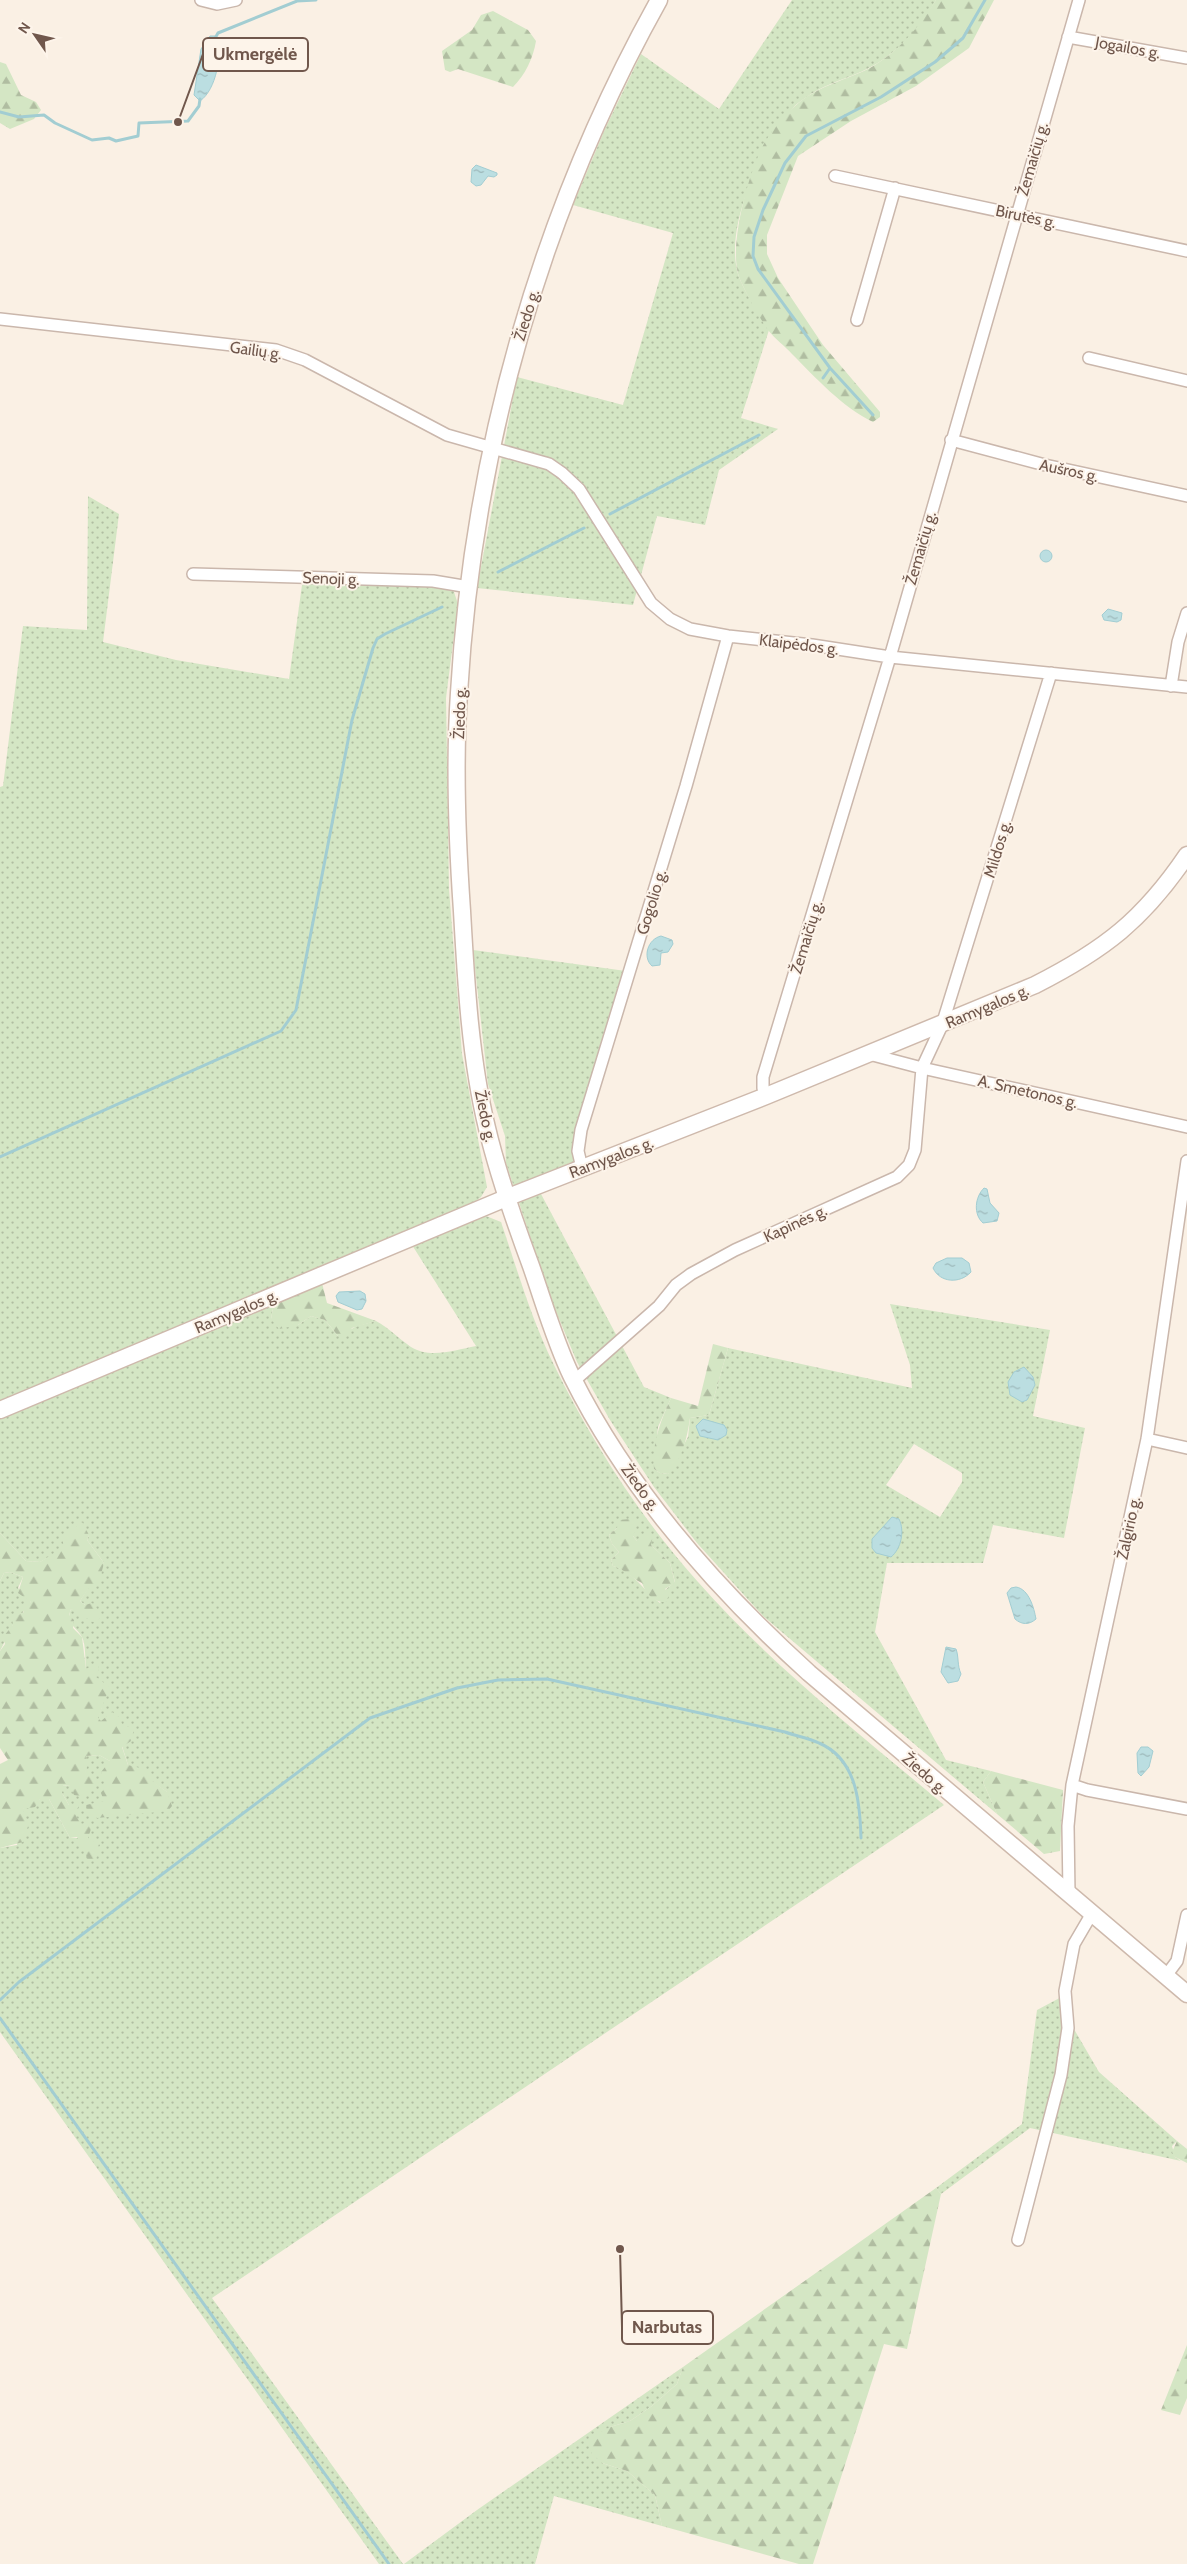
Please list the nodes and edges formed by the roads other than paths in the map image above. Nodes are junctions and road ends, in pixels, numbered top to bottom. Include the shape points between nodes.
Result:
1 (201, 0) edge
2 (236, 0) edge
3 (659, 0) edge
4 (1079, 0) edge
5 (1068, 36) junction
6 (1187, 58) edge
7 (835, 176) dead end
8 (895, 188) junction
9 (1017, 213) junction
10 (1187, 251) edge
11 (0, 318) edge
12 (857, 320) dead end
13 (1089, 358) dead end
14 (1187, 382) edge
15 (951, 440) junction
16 (493, 448) junction
17 (1187, 496) edge
18 (193, 574) dead end
19 (469, 587) junction
20 (1187, 613) edge
21 (728, 636) junction
22 (890, 657) junction
23 (1051, 673) junction
24 (1171, 686) junction
25 (1187, 687) edge
26 (1187, 855) edge
27 (942, 1025) junction
28 (868, 1054) junction
29 (922, 1068) junction
30 (766, 1096) junction
31 (1187, 1127) edge
32 (1187, 1161) edge
33 (582, 1168) junction
34 (506, 1198) junction
35 (574, 1381) junction
36 (0, 1410) edge
37 (1147, 1439) junction
38 (1187, 1448) edge
39 (1072, 1785) junction
40 (1187, 1809) edge
41 (1069, 1894) junction
42 (1090, 1914) junction
43 (1187, 1915) edge
44 (1165, 1977) junction
45 (1187, 1994) edge
46 (1018, 2240) dead end

1 - 2 street via 217,4
3 - 16 street, Žiedo g. via 619,77 557,222 518,343
4 - 5 street, Žemaičių g.
5 - 6 street, Jogailos g.
5 - 9 street, Žemaičių g.
7 - 8 street, Birutės g.
8 - 9 street, Birutės g.
8 - 12 street
9 - 10 street, Birutės g.
9 - 15 street, Žemaičių g.
11 - 16 street, Gailių g. via 276,350 305,360 447,435
13 - 14 street
15 - 17 street, Aušros g. via 1045,465
15 - 22 street, Žemaičių g.
16 - 19 street, Žiedo g.
16 - 21 street, Klaipėdos g. via 536,459 562,473 579,489 646,596 659,611 690,629
18 - 19 street, Senoji g. via 433,581
19 - 34 street, Žiedo g. via 458,694 457,830 464,948 473,1041 486,1123
20 - 24 street via 1178,642
21 - 22 street, Klaipėdos g.
21 - 33 street, Gogolio g. via 686,786 581,1130 578,1151
22 - 23 street, Klaipėdos g.
22 - 30 street, Žemaičių g. via 763,1077
23 - 24 street, Klaipėdos g.
23 - 27 street, Mildos g.
24 - 25 street, Klaipėdos g.
26 - 27 street, Ramygalos g. via 1141,914 1114,939 1076,965
27 - 28 street, Ramygalos g.
27 - 29 street, Kapinės g.
28 - 29 street, A. Smetonos g.
28 - 30 street, Ramygalos g.
29 - 31 street, A. Smetonos g.
29 - 35 street, Kapinės g. via 915,1150 909,1165 897,1177 735,1250 690,1274 659,1306
30 - 33 street, Ramygalos g.
32 - 37 street, Žalgirio g.
33 - 34 street, Ramygalos g.
34 - 35 street, Žiedo g.
34 - 36 street, Ramygalos g.
35 - 41 street, Žiedo g. via 623,1463 678,1539 724,1592 809,1673
37 - 38 street
37 - 39 street, Žalgirio g.
39 - 40 street
39 - 41 street, Žalgirio g. via 1068,1826
41 - 42 street, Žiedo g.
42 - 44 street, Žiedo g.
42 - 46 street via 1074,1944 1069,1966 1065,1991 1068,2028 1061,2076
43 - 44 street via 1177,1961
44 - 45 street, Žiedo g.

